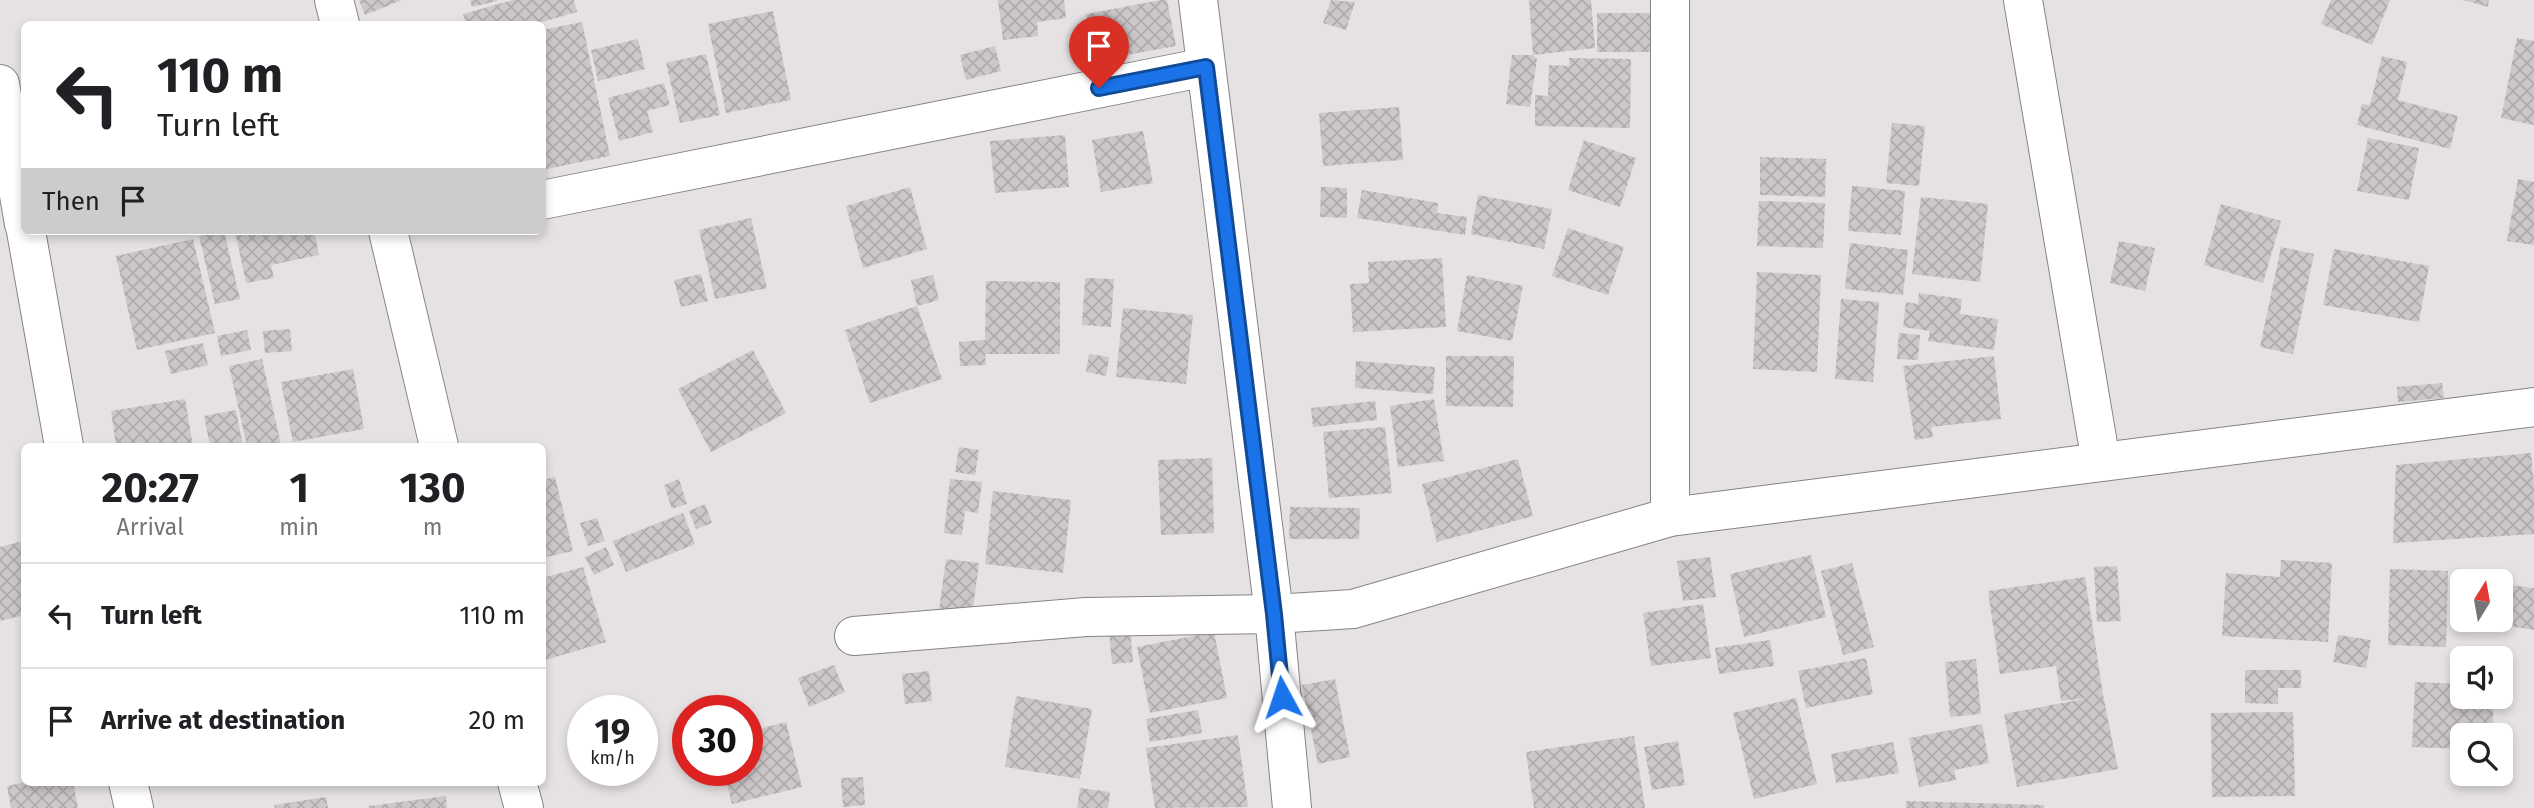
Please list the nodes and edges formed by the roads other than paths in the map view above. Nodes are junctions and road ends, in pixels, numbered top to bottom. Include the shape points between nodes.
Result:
1 (334, 0) edge
2 (1198, 0) edge
3 (1670, 0) edge
4 (2023, 0) edge
5 (339, 21) edge
6 (1206, 67) junction
7 (0, 84) edge
8 (546, 200) edge
9 (21, 206) edge
10 (27, 235) edge
11 (390, 235) edge
12 (2534, 407) edge
13 (63, 443) edge
14 (438, 443) edge
15 (2101, 462) junction
16 (1670, 517) junction
17 (1274, 614) junction
18 (854, 636) dead end
19 (129, 786) edge
20 (518, 786) edge
21 (134, 808) edge
22 (524, 808) edge
23 (1292, 808) edge

1 - 5 street
2 - 6 street
3 - 16 street
4 - 15 street
6 - 8 street
6 - 17 street
7 - 9 street
10 - 13 street
11 - 14 street
12 - 15 street
15 - 16 street
16 - 17 street via 1353,609
17 - 18 street via 1086,617
17 - 23 street
19 - 21 street
20 - 22 street

